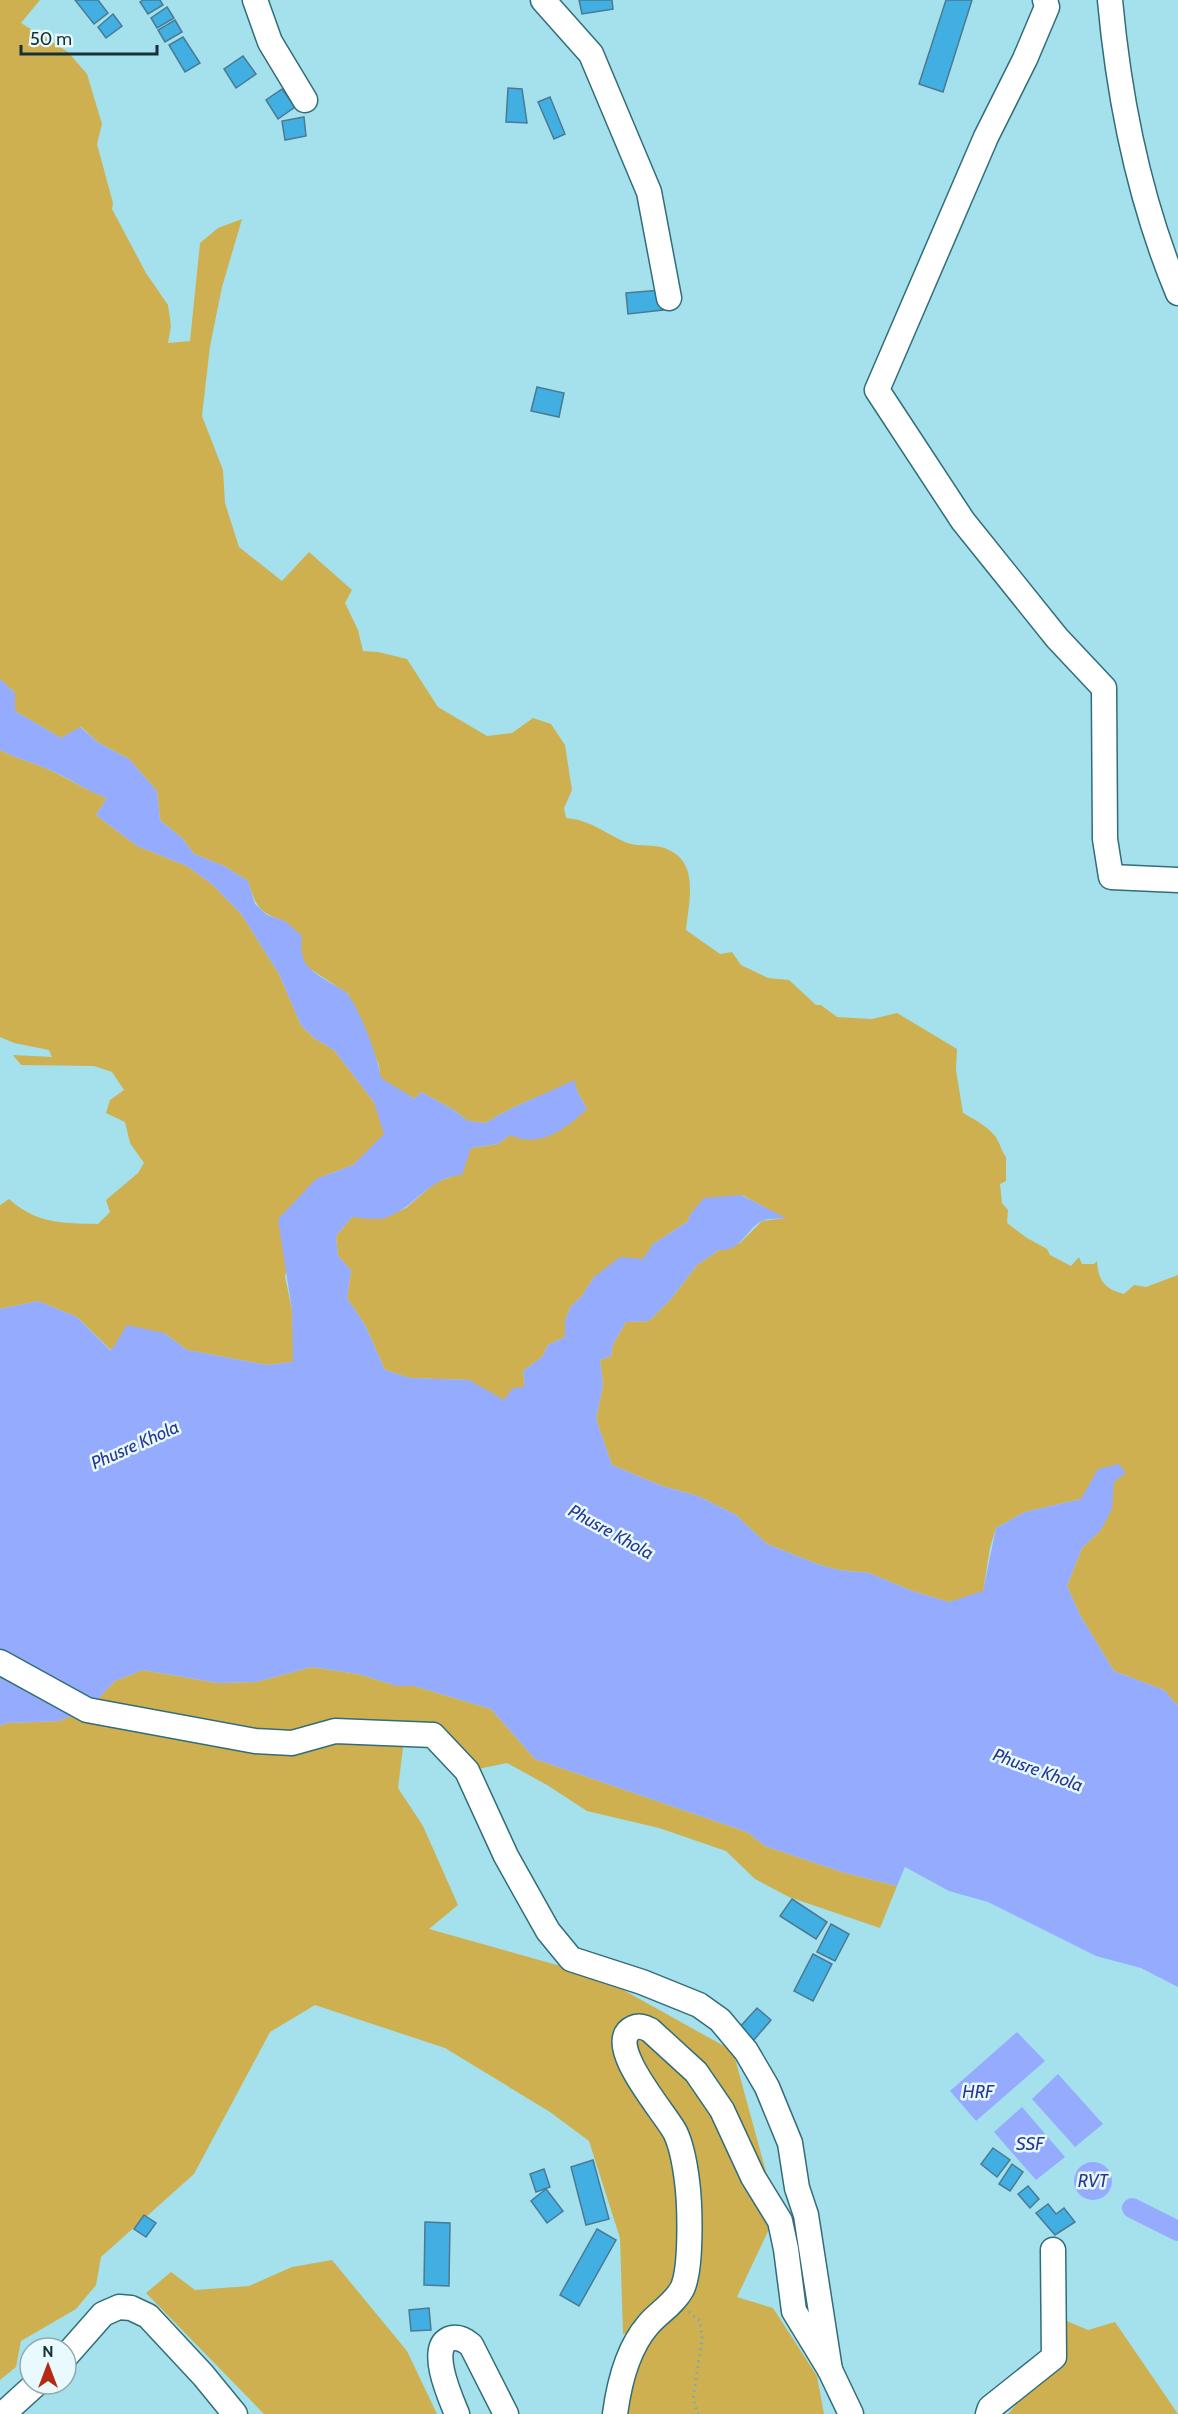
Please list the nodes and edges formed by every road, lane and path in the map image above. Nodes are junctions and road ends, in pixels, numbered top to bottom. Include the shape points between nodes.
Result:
1 (255, 0) edge
2 (543, 0) edge
3 (1045, 0) edge
4 (1110, 0) edge
5 (305, 100) dead end
6 (1178, 293) edge
7 (669, 298) dead end
8 (1178, 879) edge
9 (0, 1662) edge
10 (1053, 2250) dead end
11 (675, 2299) junction
12 (78, 2342) edge
13 (830, 2370) junction
14 (23, 2396) edge
15 (3, 2414) edge
16 (235, 2414) edge
17 (457, 2414) edge
18 (506, 2414) edge
19 (615, 2414) edge
20 (698, 2414) edge
21 (850, 2414) edge
22 (988, 2414) edge

1 - 5 street via 270,42
2 - 7 street via 591,54 596,65 649,192
3 - 8 street via 1047,7 1025,59 986,137 877,390 963,521 1057,638 1104,688 1105,839 1111,876
4 - 6 street via 1115,53 1137,165 1163,257
9 - 13 street via 87,1710 255,1741 292,1743 335,1731 433,1735 467,1771 516,1875 548,1930 571,1959 699,2005 720,2020 746,2050 767,2087 790,2143 806,2216
10 - 22 street via 1054,2357 990,2408
11 - 13 street via 683,2287 687,2268 687,2180 676,2133 625,2053 626,2033 633,2027 642,2026 650,2031 696,2072 722,2110 753,2177 780,2221 794,2311
11 - 19 street via 649,2323 634,2345
11 - 20 path via 700,2321 702,2339 693,2399
12 - 16 street via 103,2314 131,2307 148,2316
13 - 21 street
14 - 15 street
17 - 18 street via 440,2356 444,2343 457,2338 471,2345

